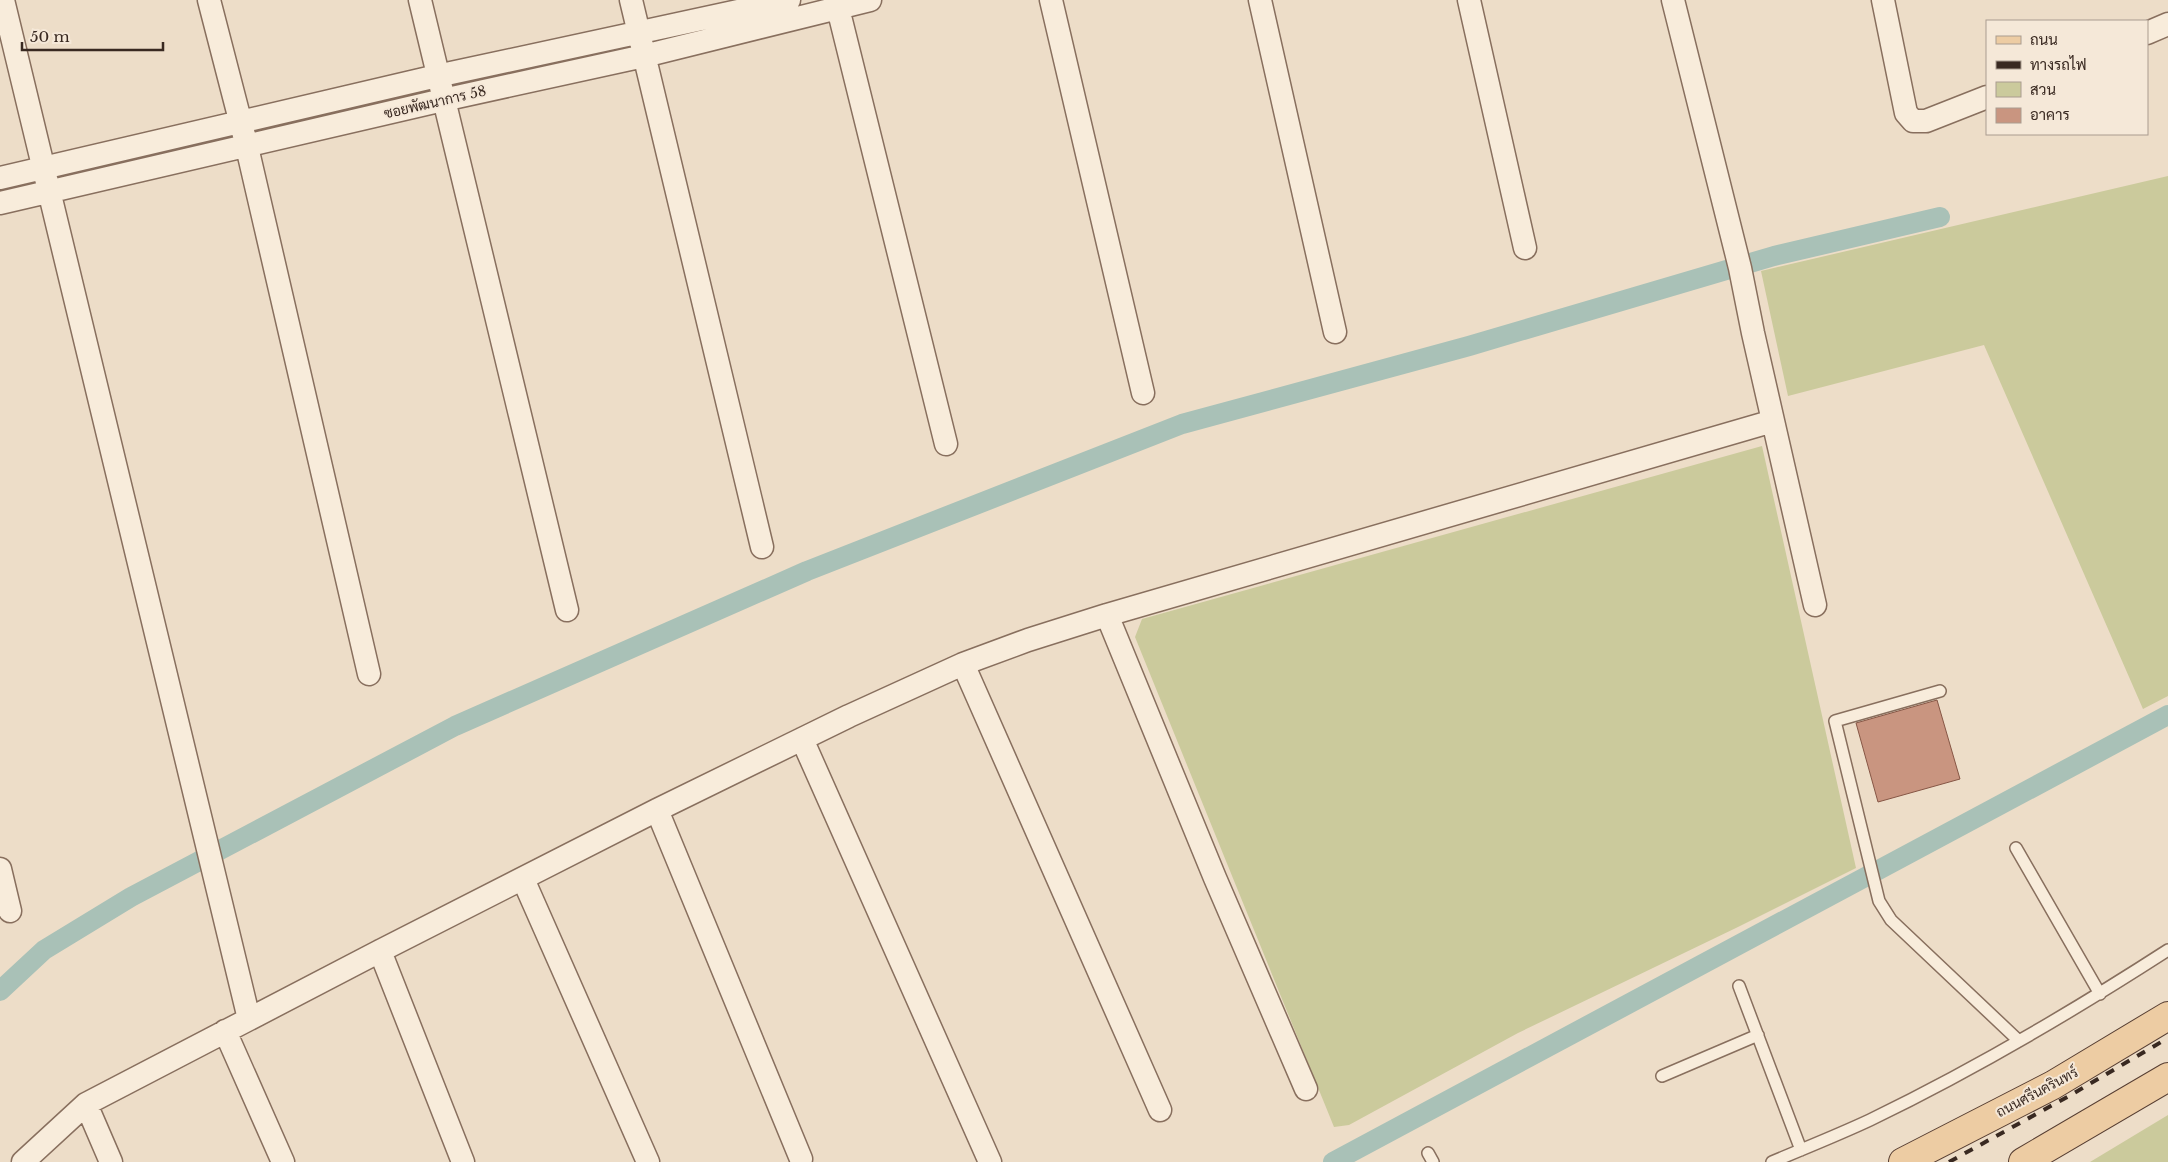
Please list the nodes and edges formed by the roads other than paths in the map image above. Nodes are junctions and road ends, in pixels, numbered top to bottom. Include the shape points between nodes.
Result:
1 (3, 0) edge
2 (210, 0) edge
3 (420, 0) edge
4 (631, 0) edge
5 (788, 0) edge
6 (870, 0) edge
7 (1051, 0) edge
8 (1260, 0) edge
9 (1469, 0) edge
10 (1673, 0) edge
11 (1883, 0) edge
12 (837, 4) edge
13 (2168, 24) edge
14 (2148, 32) edge
15 (639, 33) junction
16 (644, 56) junction
17 (437, 76) junction
18 (1986, 97) edge
19 (443, 100) junction
20 (239, 121) junction
21 (246, 147) junction
22 (43, 168) junction
23 (0, 178) edge
24 (49, 192) junction
25 (0, 203) edge
26 (1525, 248) dead end
27 (1335, 332) dead end
28 (1143, 393) dead end
29 (1773, 421) junction
30 (946, 444) dead end
31 (762, 547) dead end
32 (1815, 605) dead end
33 (567, 610) dead end
34 (1107, 615) junction
35 (963, 664) junction
36 (369, 674) dead end
37 (1940, 691) dead end
38 (802, 739) junction
39 (657, 810) junction
40 (2016, 848) dead end
41 (0, 869) edge
42 (523, 879) junction
43 (10, 911) dead end
44 (2168, 950) edge
45 (380, 951) junction
46 (1739, 986) dead end
47 (2100, 994) junction
48 (2168, 1016) edge
49 (249, 1019) junction
50 (225, 1031) junction
51 (1758, 1035) junction
52 (2019, 1041) junction
53 (1662, 1076) dead end
54 (2168, 1077) edge
55 (1306, 1089) dead end
56 (86, 1104) junction
57 (1160, 1110) dead end
58 (1801, 1150) junction
59 (801, 1159) dead end
60 (23, 1162) edge
61 (111, 1162) edge
62 (283, 1162) edge
63 (463, 1162) edge
64 (648, 1162) edge
65 (990, 1162) edge
66 (1772, 1162) edge
67 (1903, 1162) edge
68 (2023, 1162) edge

1 - 22 street
2 - 20 street
3 - 17 street
4 - 15 street
5 - 15 street, ซอยพัฒนาการ 58
6 - 12 street, ซอยพัฒนาการ 58
7 - 28 street
8 - 27 street
9 - 26 street
10 - 29 street via 1740,268
11 - 18 street via 1906,113 1913,121 1926,121
12 - 16 street, ซอยพัฒนาการ 58
12 - 30 street
13 - 14 street
15 - 16 street
15 - 17 street, ซอยพัฒนาการ 58
16 - 19 street, ซอยพัฒนาการ 58
16 - 31 street
17 - 19 street
17 - 20 street, ซอยพัฒนาการ 58
19 - 21 street, ซอยพัฒนาการ 58
19 - 33 street
20 - 21 street
20 - 22 street, ซอยพัฒนาการ 58
21 - 24 street, ซอยพัฒนาการ 58
21 - 36 street
22 - 23 street, ซอยพัฒนาการ 58
22 - 24 street
24 - 25 street, ซอยพัฒนาการ 58
24 - 49 street
29 - 32 street
29 - 34 street
34 - 35 street
34 - 55 street
35 - 38 street
35 - 57 street
37 - 52 lane via 1835,721 1879,900 1891,920
38 - 39 street
38 - 65 street
39 - 42 street
39 - 59 street
40 - 47 lane
41 - 43 street
42 - 45 street
42 - 64 street
44 - 47 lane
45 - 49 street
45 - 63 street
46 - 51 lane
47 - 52 lane
48 - 67 main road, ถนนศรีนครินทร์ via 2053,1085
49 - 50 street
50 - 56 street
50 - 62 street
51 - 53 lane
51 - 58 lane
52 - 58 lane via 1869,1120
54 - 68 main road
56 - 60 street
56 - 61 street
58 - 66 lane

